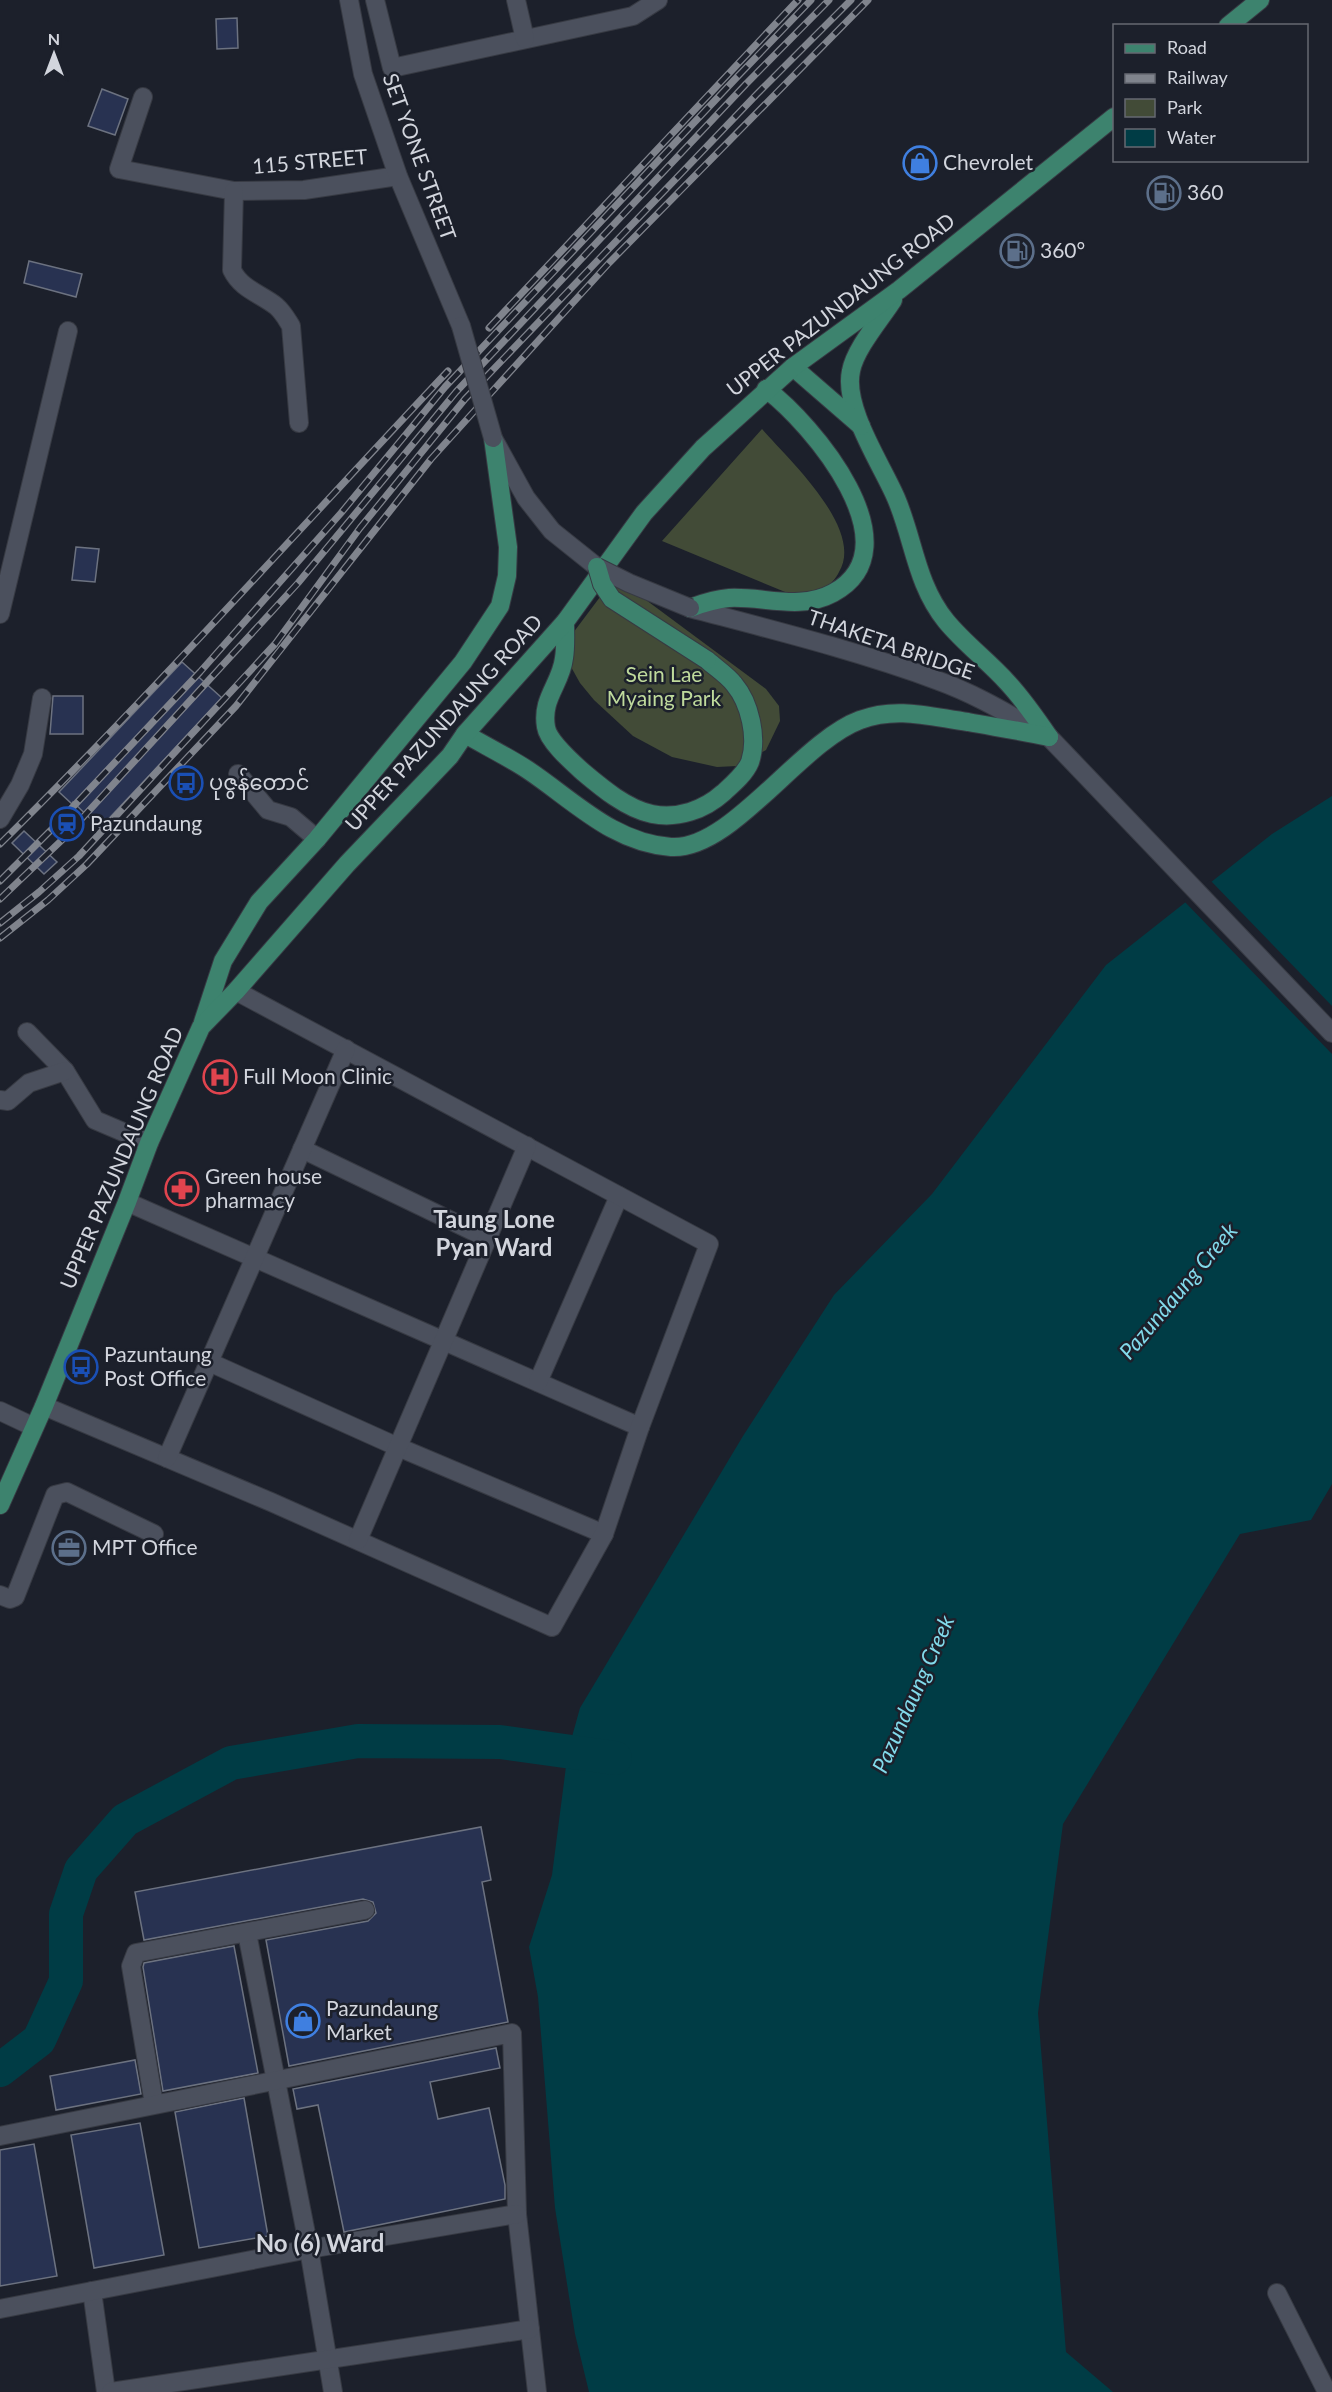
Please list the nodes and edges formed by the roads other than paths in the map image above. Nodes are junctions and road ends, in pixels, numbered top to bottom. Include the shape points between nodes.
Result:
1 (349, 0) edge
2 (375, 0) edge
3 (516, 0) edge
4 (658, 0) edge
5 (1260, 0) edge
6 (1230, 24) edge
7 (525, 39) junction
8 (143, 97) dead end
9 (1113, 118) edge
10 (398, 176) junction
11 (234, 191) junction
12 (899, 290) junction
13 (461, 326) joint
14 (68, 331) dead end
15 (793, 367) junction
16 (766, 389) junction
17 (299, 423) dead end
18 (861, 426) junction
19 (493, 438) junction
20 (597, 567) junction
21 (690, 608) junction
22 (0, 614) edge
23 (565, 622) junction
24 (42, 698) dead end
25 (465, 734) junction
26 (1048, 737) junction
27 (238, 774) dead end
28 (0, 819) edge
29 (317, 839) junction
30 (237, 991) junction
31 (201, 1027) junction
32 (27, 1032) dead end
33 (1332, 1033) edge
34 (346, 1049) junction
35 (65, 1071) junction
36 (0, 1100) edge
37 (149, 1143) junction
38 (527, 1146) junction
39 (302, 1149) junction
40 (620, 1196) junction
41 (127, 1202) junction
42 (487, 1238) junction
43 (254, 1258) junction
44 (443, 1341) junction
45 (209, 1362) junction
46 (538, 1382) junction
47 (44, 1406) junction
48 (0, 1411) edge
49 (34, 1427) junction
50 (640, 1427) junction
51 (398, 1447) junction
52 (167, 1458) junction
53 (0, 1505) edge
54 (154, 1534) dead end
55 (604, 1534) junction
56 (358, 1540) junction
57 (0, 1594) edge
58 (365, 1910) dead end
59 (247, 1933) junction
60 (275, 2081) junction
61 (154, 2104) junction
62 (0, 2136) edge
63 (517, 2214) junction
64 (309, 2249) junction
65 (92, 2291) junction
66 (1277, 2293) dead end
67 (0, 2309) edge
68 (530, 2329) junction
69 (328, 2359) junction
70 (106, 2392) edge
71 (111, 2392) edge
72 (333, 2392) edge
73 (537, 2392) edge
74 (1327, 2392) edge

1 - 10 street, SET YONE STREET via 363,74
2 - 7 street via 392,68
3 - 7 street
4 - 7 street via 633,16
5 - 6 main road
8 - 11 street, 115 STREET via 119,170
9 - 12 main road, UPPER PAZUNDAUNG ROAD
10 - 11 street, 115 STREET via 304,190
10 - 13 street, SET YONE STREET
11 - 17 street via 232,270 246,287 274,304 291,326
12 - 15 main road, UPPER PAZUNDAUNG ROAD
12 - 18 main road via 850,371
13 - 19 street, THAKETA BRIDGE, bridge
14 - 22 street
15 - 16 main road, UPPER PAZUNDAUNG ROAD
15 - 18 main road
16 - 21 main road via 784,402 815,437 853,494 864,549 859,568 832,594 819,598 790,602 731,598 710,600
16 - 23 main road, UPPER PAZUNDAUNG ROAD via 703,448 644,513
18 - 26 main road via 897,501 922,581 946,620 1008,682
19 - 20 street, THAKETA BRIDGE via 526,498 552,531
19 - 29 main road via 508,547 500,606 463,662
20 - 21 street, THAKETA BRIDGE, bridge
20 - 23 main road, bridge via 612,599 707,660 734,683 750,719 753,745 749,763 739,779 713,802 672,816 650,814 619,799 566,757 546,728 547,699 564,659
21 - 26 street, THAKETA BRIDGE via 940,681
23 - 25 main road, UPPER PAZUNDAUNG ROAD
24 - 28 street via 33,754
25 - 26 main road via 527,770 624,836 671,847 694,843 718,832 827,738 860,720 895,712 915,713
25 - 30 main road, UPPER PAZUNDAUNG ROAD via 446,761 347,864
26 - 33 street, THAKETA BRIDGE
27 - 29 street via 268,810 291,817
29 - 31 main road via 259,902 223,962
30 - 31 main road, UPPER PAZUNDAUNG ROAD
30 - 34 street
31 - 37 main road, UPPER PAZUNDAUNG ROAD
32 - 35 street
34 - 38 street
34 - 39 street
35 - 36 street via 29,1083 8,1101
35 - 37 street via 95,1120
37 - 41 main road, UPPER PAZUNDAUNG ROAD
38 - 40 street
38 - 42 street
39 - 42 street
39 - 43 street
40 - 46 street
40 - 50 street via 709,1244
41 - 43 street
41 - 47 main road, UPPER PAZUNDAUNG ROAD
42 - 44 street
43 - 44 street
43 - 45 street
44 - 46 street
44 - 51 street
45 - 51 street
45 - 52 street
46 - 50 street
47 - 49 main road, UPPER PAZUNDAUNG ROAD
47 - 52 street
48 - 49 street
49 - 53 main road, UPPER PAZUNDAUNG ROAD
50 - 55 street
51 - 55 street
51 - 56 street
52 - 56 street
54 - 57 street via 67,1492 55,1495 15,1597
55 - 56 street via 552,1627
58 - 59 street
59 - 60 street
59 - 61 street via 136,1953 131,1966
60 - 61 street
60 - 63 street via 512,2033
60 - 64 street
61 - 62 street
63 - 64 street
63 - 68 street
64 - 65 street
64 - 69 street
65 - 67 street
65 - 70 street
66 - 74 street
68 - 69 street
68 - 73 street
69 - 71 street
69 - 72 street

